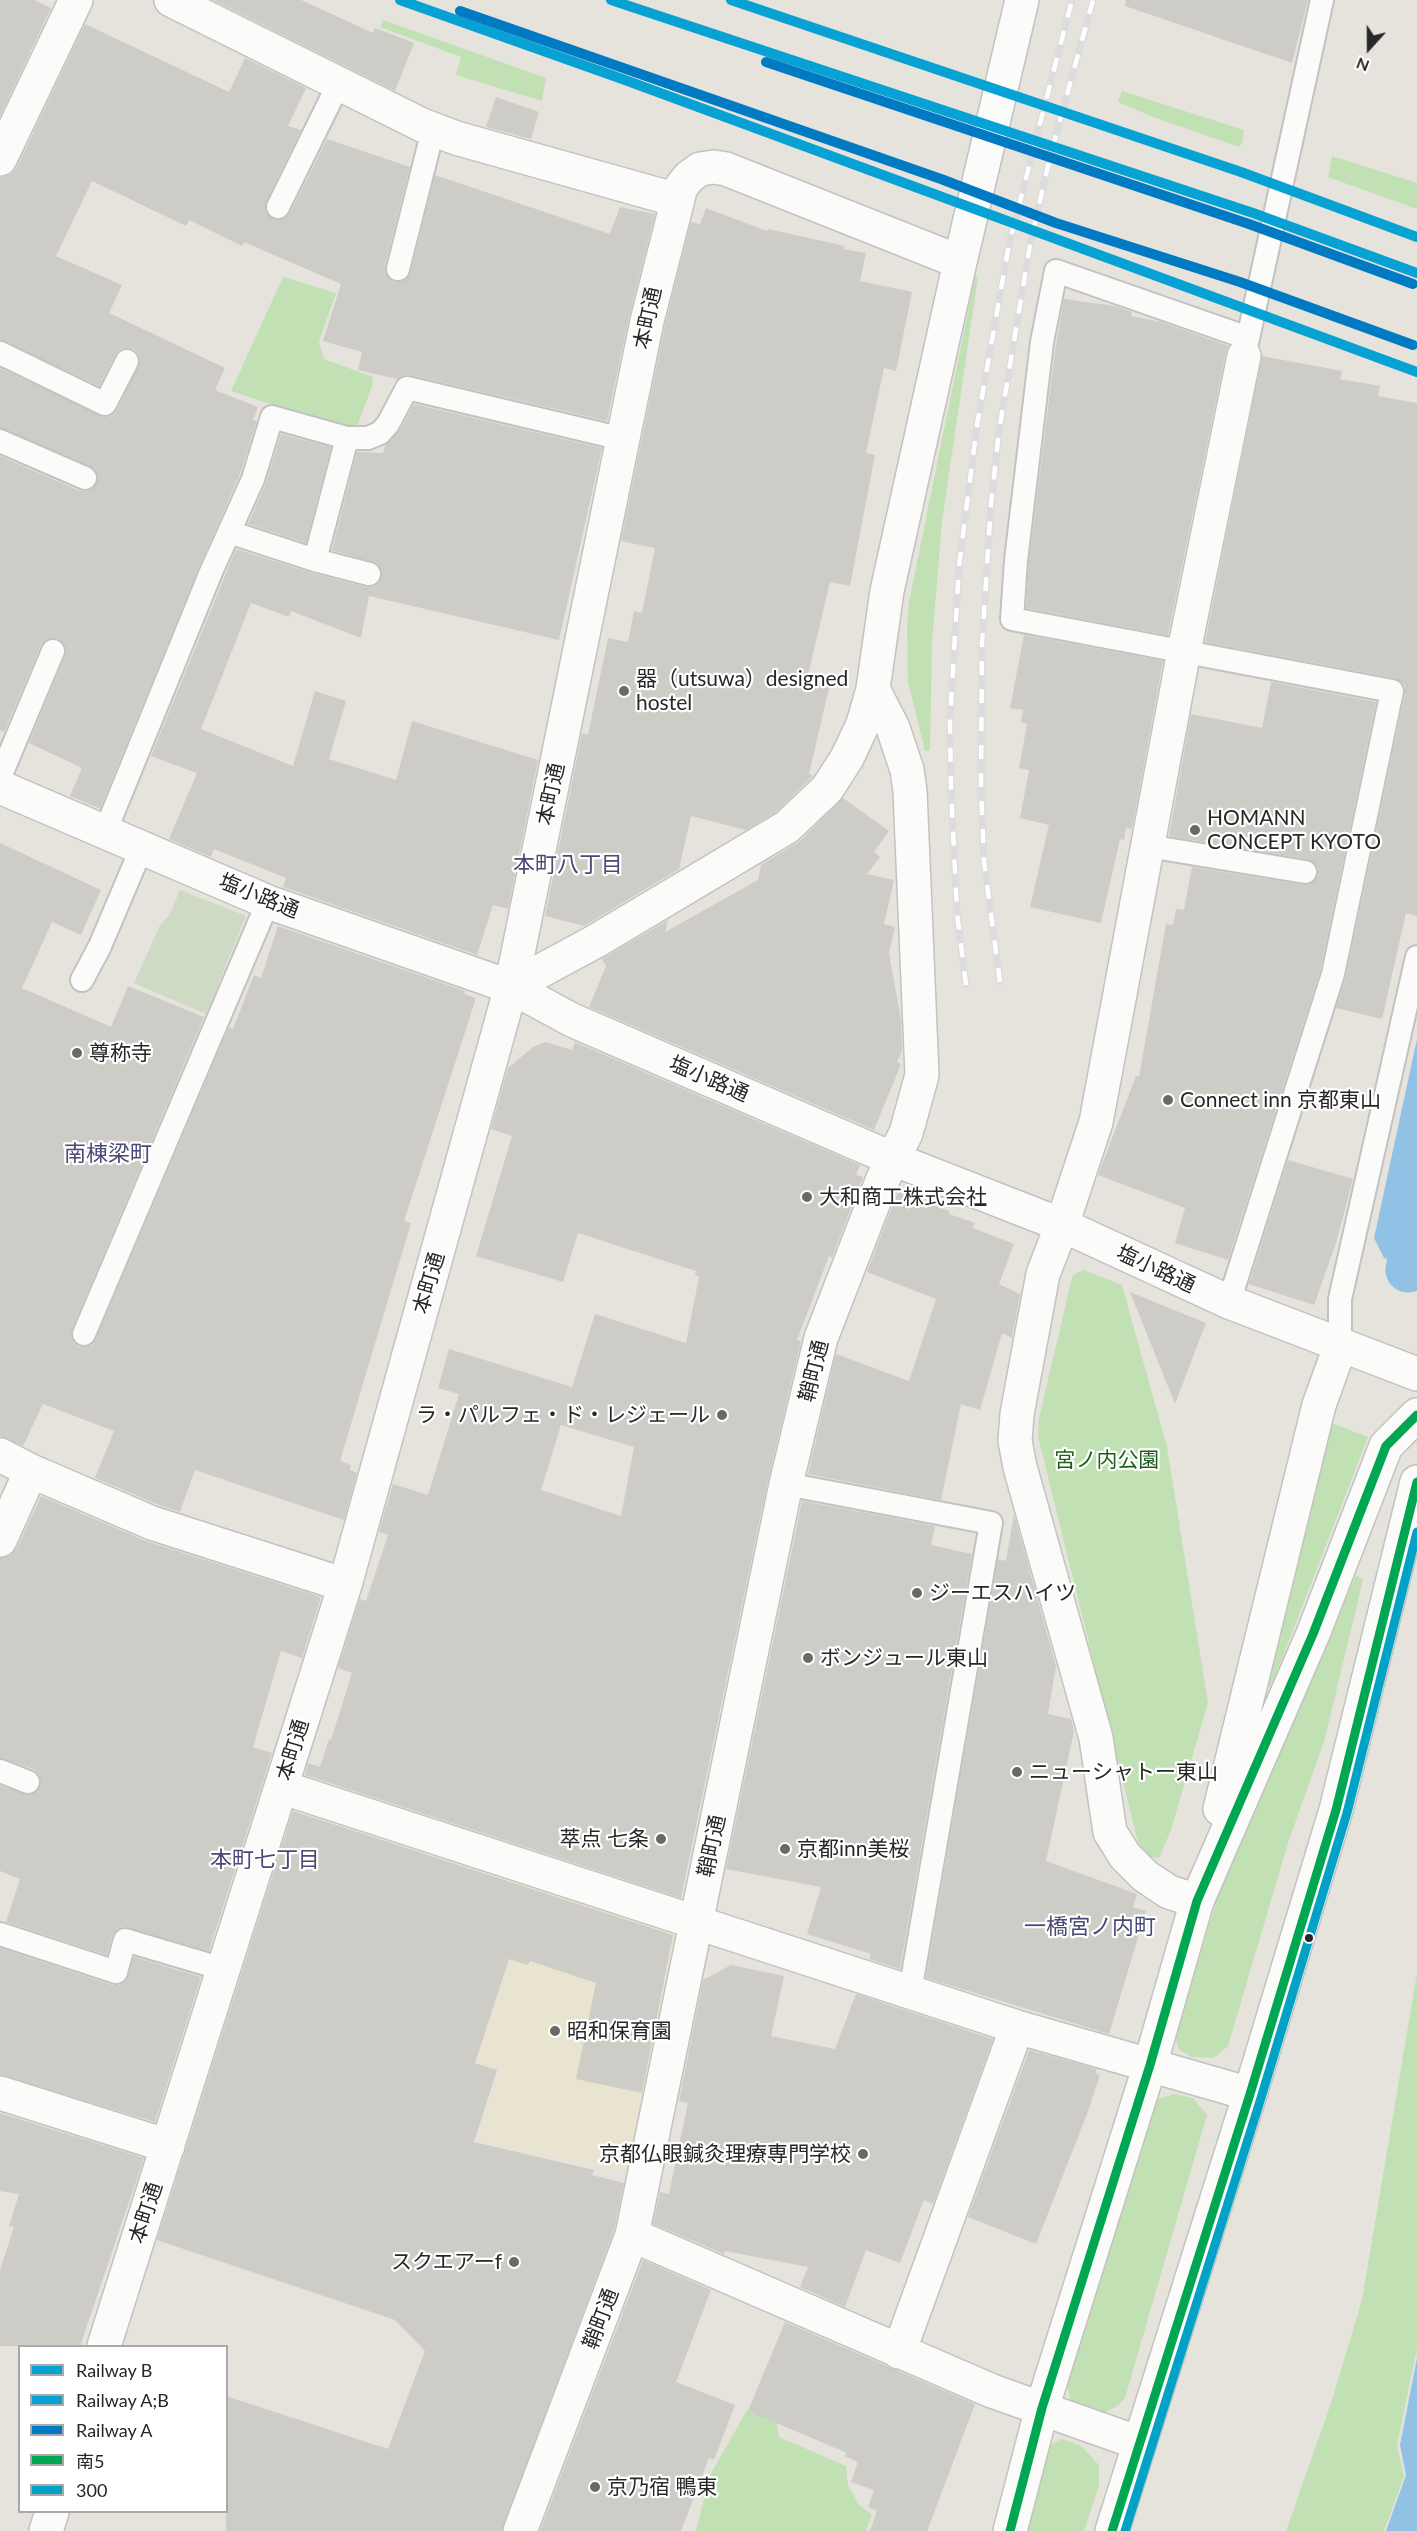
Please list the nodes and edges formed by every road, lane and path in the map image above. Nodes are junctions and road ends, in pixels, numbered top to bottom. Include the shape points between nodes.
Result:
1 (76, 0) edge
2 (171, 0) edge
3 (1022, 0) edge
4 (1322, 0) edge
5 (338, 85) junction
6 (433, 130) junction
7 (0, 159) edge
8 (677, 200) junction
9 (278, 207) dead end
10 (960, 262) junction
11 (398, 269) dead end
12 (1246, 347) junction
13 (0, 353) edge
14 (127, 361) dead end
15 (347, 438) junction
16 (623, 439) junction
17 (0, 441) edge
18 (85, 478) dead end
19 (229, 532) junction
20 (315, 560) junction
21 (369, 574) dead end
22 (52, 651) dead end
23 (1184, 651) junction
24 (873, 689) junction
25 (0, 777) edge
26 (0, 787) edge
27 (105, 832) junction
28 (1148, 846) junction
29 (142, 847) junction
30 (1305, 872) dead end
31 (268, 902) junction
32 (1417, 957) edge
33 (82, 980) dead end
34 (512, 987) junction
35 (893, 1159) junction
36 (1062, 1225) junction
37 (1229, 1302) junction
38 (84, 1334) dead end
39 (1340, 1347) junction
40 (1417, 1374) edge
41 (1417, 1415) edge
42 (0, 1455) edge
43 (32, 1471) junction
44 (1417, 1482) edge
45 (786, 1484) junction
46 (0, 1540) edge
47 (345, 1585) junction
48 (0, 1771) edge
49 (28, 1782) dead end
50 (281, 1787) junction
51 (1197, 1901) junction
52 (696, 1922) junction
53 (0, 1934) edge
54 (223, 1969) junction
55 (910, 1992) junction
56 (1017, 2027) junction
57 (1150, 2066) junction
58 (0, 2093) edge
59 (1250, 2094) junction
60 (168, 2146) junction
61 (632, 2235) junction
62 (104, 2345) edge
63 (899, 2352) junction
64 (1042, 2408) junction
65 (1139, 2443) junction
66 (51, 2513) edge
67 (46, 2531) edge
68 (520, 2531) edge
69 (1010, 2531) edge
70 (1112, 2531) edge

1 - 7 street
2 - 5 street
3 - 10 street
4 - 12 lane
5 - 6 street
5 - 9 lane
6 - 8 street
6 - 11 lane
8 - 10 street, 本町通 via 689,177 700,170 726,169
8 - 16 street, 本町通
10 - 24 street via 887,591
12 - 23 street
12 - 23 lane via 1056,271 1042,342 1012,619
13 - 14 lane via 105,404
15 - 16 lane via 359,440 380,433 407,388
15 - 19 lane via 272,417 253,479
15 - 20 lane
16 - 34 street, 本町通
17 - 18 lane
19 - 20 lane
19 - 27 lane
20 - 21 lane
22 - 25 lane
23 - 28 street
23 - 37 lane via 1392,691 1333,974
24 - 34 street via 848,758 827,789 787,827
24 - 35 street, 鞘町通 via 893,728 910,791 922,1075 906,1133
26 - 27 street, 塩小路通
27 - 29 street, 塩小路通
28 - 30 lane
28 - 36 street via 1096,1122
29 - 31 street, 塩小路通
29 - 33 lane
31 - 34 street, 塩小路通
31 - 38 lane
32 - 39 lane via 1340,1299
34 - 35 street, 塩小路通 via 572,1020
34 - 47 street, 本町通
35 - 36 street, 塩小路通
35 - 45 street, 鞘町通 via 821,1338
36 - 37 street, 塩小路通
36 - 51 street via 1043,1274 1017,1414 1017,1454 1096,1738 1110,1832 1125,1856 1145,1876 1169,1892
37 - 39 street, 塩小路通
39 - 40 street, 塩小路通
39 - 51 street via 1319,1405
41 - 51 street via 1386,1446 1313,1634
42 - 43 street
43 - 46 street
43 - 47 street via 152,1523
44 - 59 street via 1336,1810
45 - 52 street, 鞘町通
45 - 55 lane via 991,1523
47 - 50 street, 本町通
48 - 49 lane
50 - 52 street
50 - 54 street, 本町通
51 - 57 street
52 - 55 street
52 - 61 street, 鞘町通
53 - 54 lane via 116,1972 125,1940
54 - 60 street, 本町通
55 - 56 street
56 - 57 street
56 - 63 street
57 - 59 street
57 - 64 street
58 - 60 street
59 - 65 street
60 - 62 street, 本町通
61 - 63 street
61 - 68 street, 鞘町通
63 - 64 street
64 - 65 street
64 - 69 street
65 - 70 street
66 - 67 street

